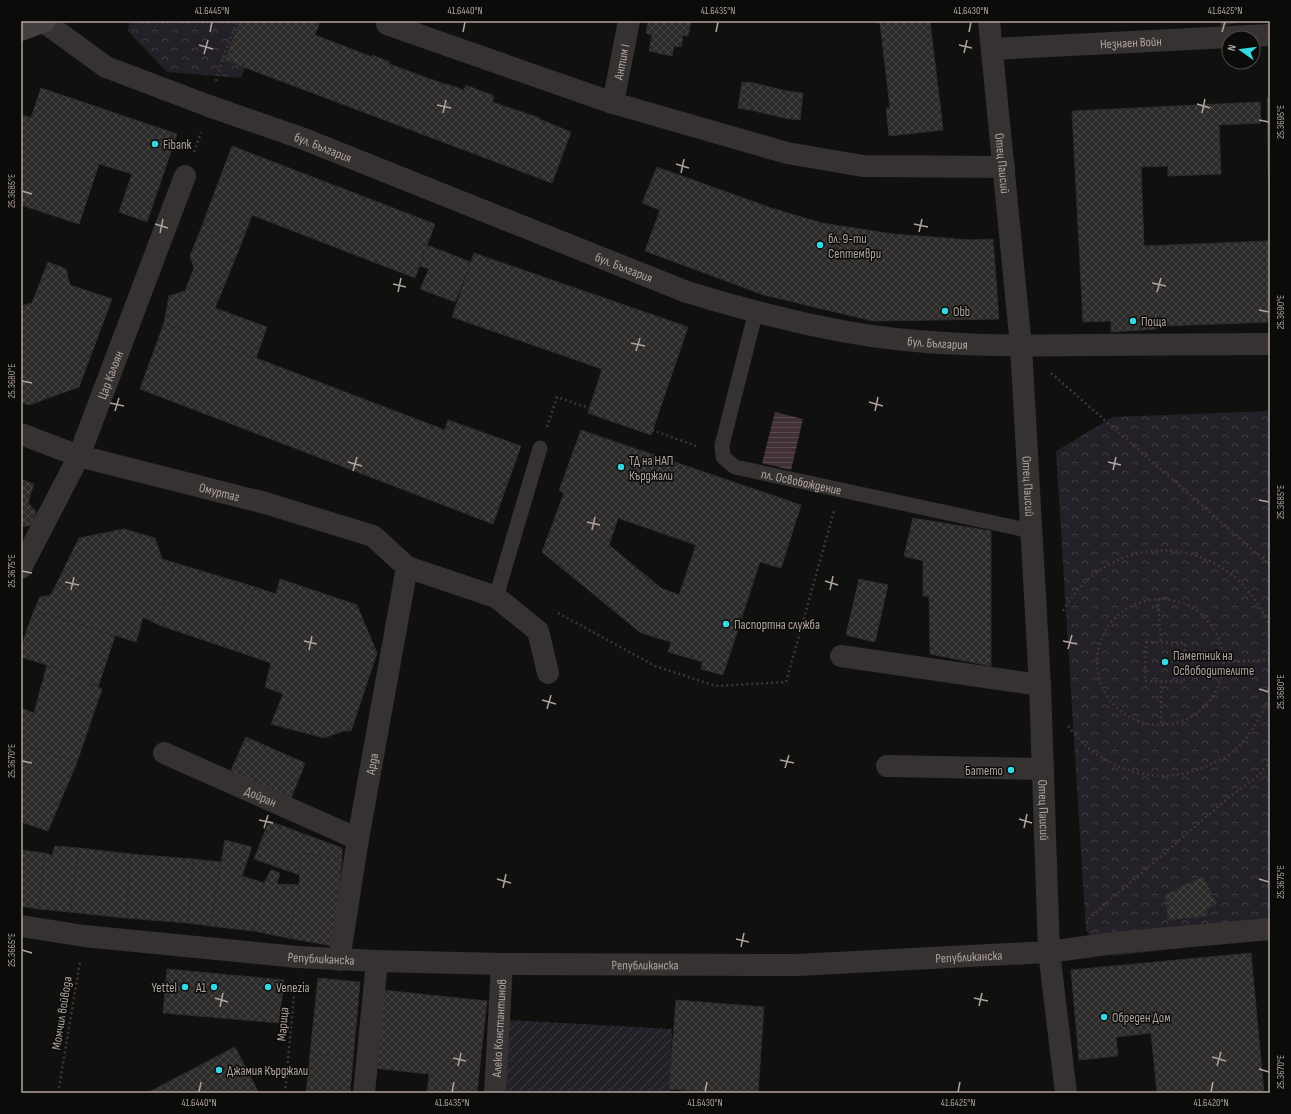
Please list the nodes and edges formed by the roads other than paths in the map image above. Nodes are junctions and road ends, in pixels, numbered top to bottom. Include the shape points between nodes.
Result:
1 (45, 21) edge
2 (629, 21) edge
3 (989, 21) edge
4 (387, 24) dead end
5 (21, 30) edge
6 (1270, 35) edge
7 (992, 49) junction
8 (613, 103) junction
9 (1004, 167) junction
10 (186, 176) road end
11 (756, 311) junction
12 (1270, 344) edge
13 (1021, 346) junction
14 (21, 434) edge
15 (540, 448) road end
16 (79, 456) junction
17 (1031, 531) junction
18 (407, 567) junction
19 (21, 568) edge
20 (496, 597) junction
21 (841, 656) dead end
22 (548, 673) dead end
23 (1040, 685) junction
24 (164, 753) dead end
25 (887, 766) dead end
26 (1043, 770) junction
27 (358, 839) junction
28 (21, 926) edge
29 (1270, 929) edge
30 (1049, 952) junction
31 (339, 960) junction
32 (377, 961) junction
33 (502, 964) junction
34 (364, 1093) edge
35 (495, 1093) edge
36 (1066, 1093) edge

1 - 5 main road, бул. България
1 - 11 street, бул. България via 106,67 304,139 686,292
2 - 8 street, Антим I
3 - 7 street, Отец Паисий
4 - 8 street
6 - 7 street, Незнаен Войн
7 - 9 street, Отец Паисий
8 - 9 street via 788,153 863,166
9 - 13 street, Отец Паисий
10 - 16 street, Цар Калоян
11 - 13 street, бул. България via 871,336 952,344
11 - 17 lane, пл. Освобождение via 722,445 723,457 735,467
12 - 13 street, бул. България
13 - 17 street, Отец Паисий
14 - 16 street, Омуртаг
15 - 20 lane
16 - 18 street, Омуртаг via 265,503 373,536
16 - 19 street, Цар Калоян
17 - 23 street, Отец Паисий
18 - 20 street
18 - 27 street, Арда
20 - 22 street via 538,631
21 - 23 street
23 - 26 street, Отец Паисий
24 - 27 street, Дойран
25 - 26 street
26 - 30 street, Отец Паисий
27 - 31 street, Арда
28 - 31 street, Републиканска via 84,936
29 - 30 street, Републиканска via 1114,943
30 - 33 street, Републиканска via 797,965
30 - 36 street, Отец Паисий
31 - 32 street, Републиканска
32 - 33 street, Републиканска
32 - 34 street
33 - 35 street, Алеко Константинов

